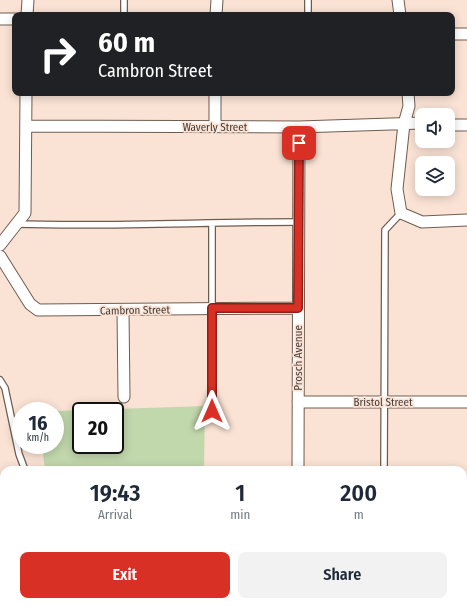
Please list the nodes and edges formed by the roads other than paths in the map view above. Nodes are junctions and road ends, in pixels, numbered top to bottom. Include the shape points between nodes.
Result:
1 (28, 0) edge
2 (124, 0) edge
3 (216, 0) edge
4 (308, 0) edge
5 (398, 0) edge
6 (27, 12) edge
7 (124, 12) edge
8 (216, 12) edge
9 (308, 12) edge
10 (400, 12) edge
11 (0, 19) edge
12 (12, 19) edge
13 (455, 34) edge
14 (467, 34) edge
15 (26, 96) edge
16 (215, 96) edge
17 (408, 96) edge
18 (404, 124) junction
19 (415, 124) edge
20 (455, 125) edge
21 (467, 125) edge
22 (26, 126) junction
23 (215, 127) junction
24 (299, 127) junction
25 (401, 213) junction
26 (467, 220) edge
27 (299, 222) junction
28 (212, 223) junction
29 (16, 224) junction
30 (0, 244) edge
31 (0, 256) edge
32 (212, 308) junction
33 (298, 308) junction
34 (123, 310) junction
35 (0, 380) edge
36 (124, 397) dead end
37 (298, 402) junction
38 (384, 402) junction
39 (467, 402) edge
40 (212, 411) dead end
41 (24, 466) edge
42 (298, 466) edge
43 (384, 466) edge

1 - 6 street
2 - 7 lane
3 - 8 street
4 - 9 lane
5 - 10 street
11 - 12 street
13 - 14 street
15 - 22 street
16 - 23 street
17 - 18 street via 409,106
18 - 19 street, Waverly Street
18 - 24 street, Waverly Street
18 - 25 street via 397,189
20 - 21 street
22 - 23 street, Waverly Street
22 - 29 street via 25,213
23 - 24 street, Waverly Street
24 - 27 street, Prosch Avenue
25 - 26 street via 422,222
25 - 38 lane via 385,230
27 - 28 lane
27 - 33 street, Prosch Avenue
28 - 29 lane via 116,226
28 - 32 lane
29 - 30 street
31 - 34 street, Cambron Street via 30,304 38,310
32 - 33 street, Cambron Street
32 - 34 street, Cambron Street
32 - 40 lane
33 - 37 street, Prosch Avenue
34 - 36 street
35 - 41 lane via 5,388
37 - 38 street, Bristol Street
37 - 42 street, Prosch Avenue
38 - 39 street, Bristol Street
38 - 43 lane

